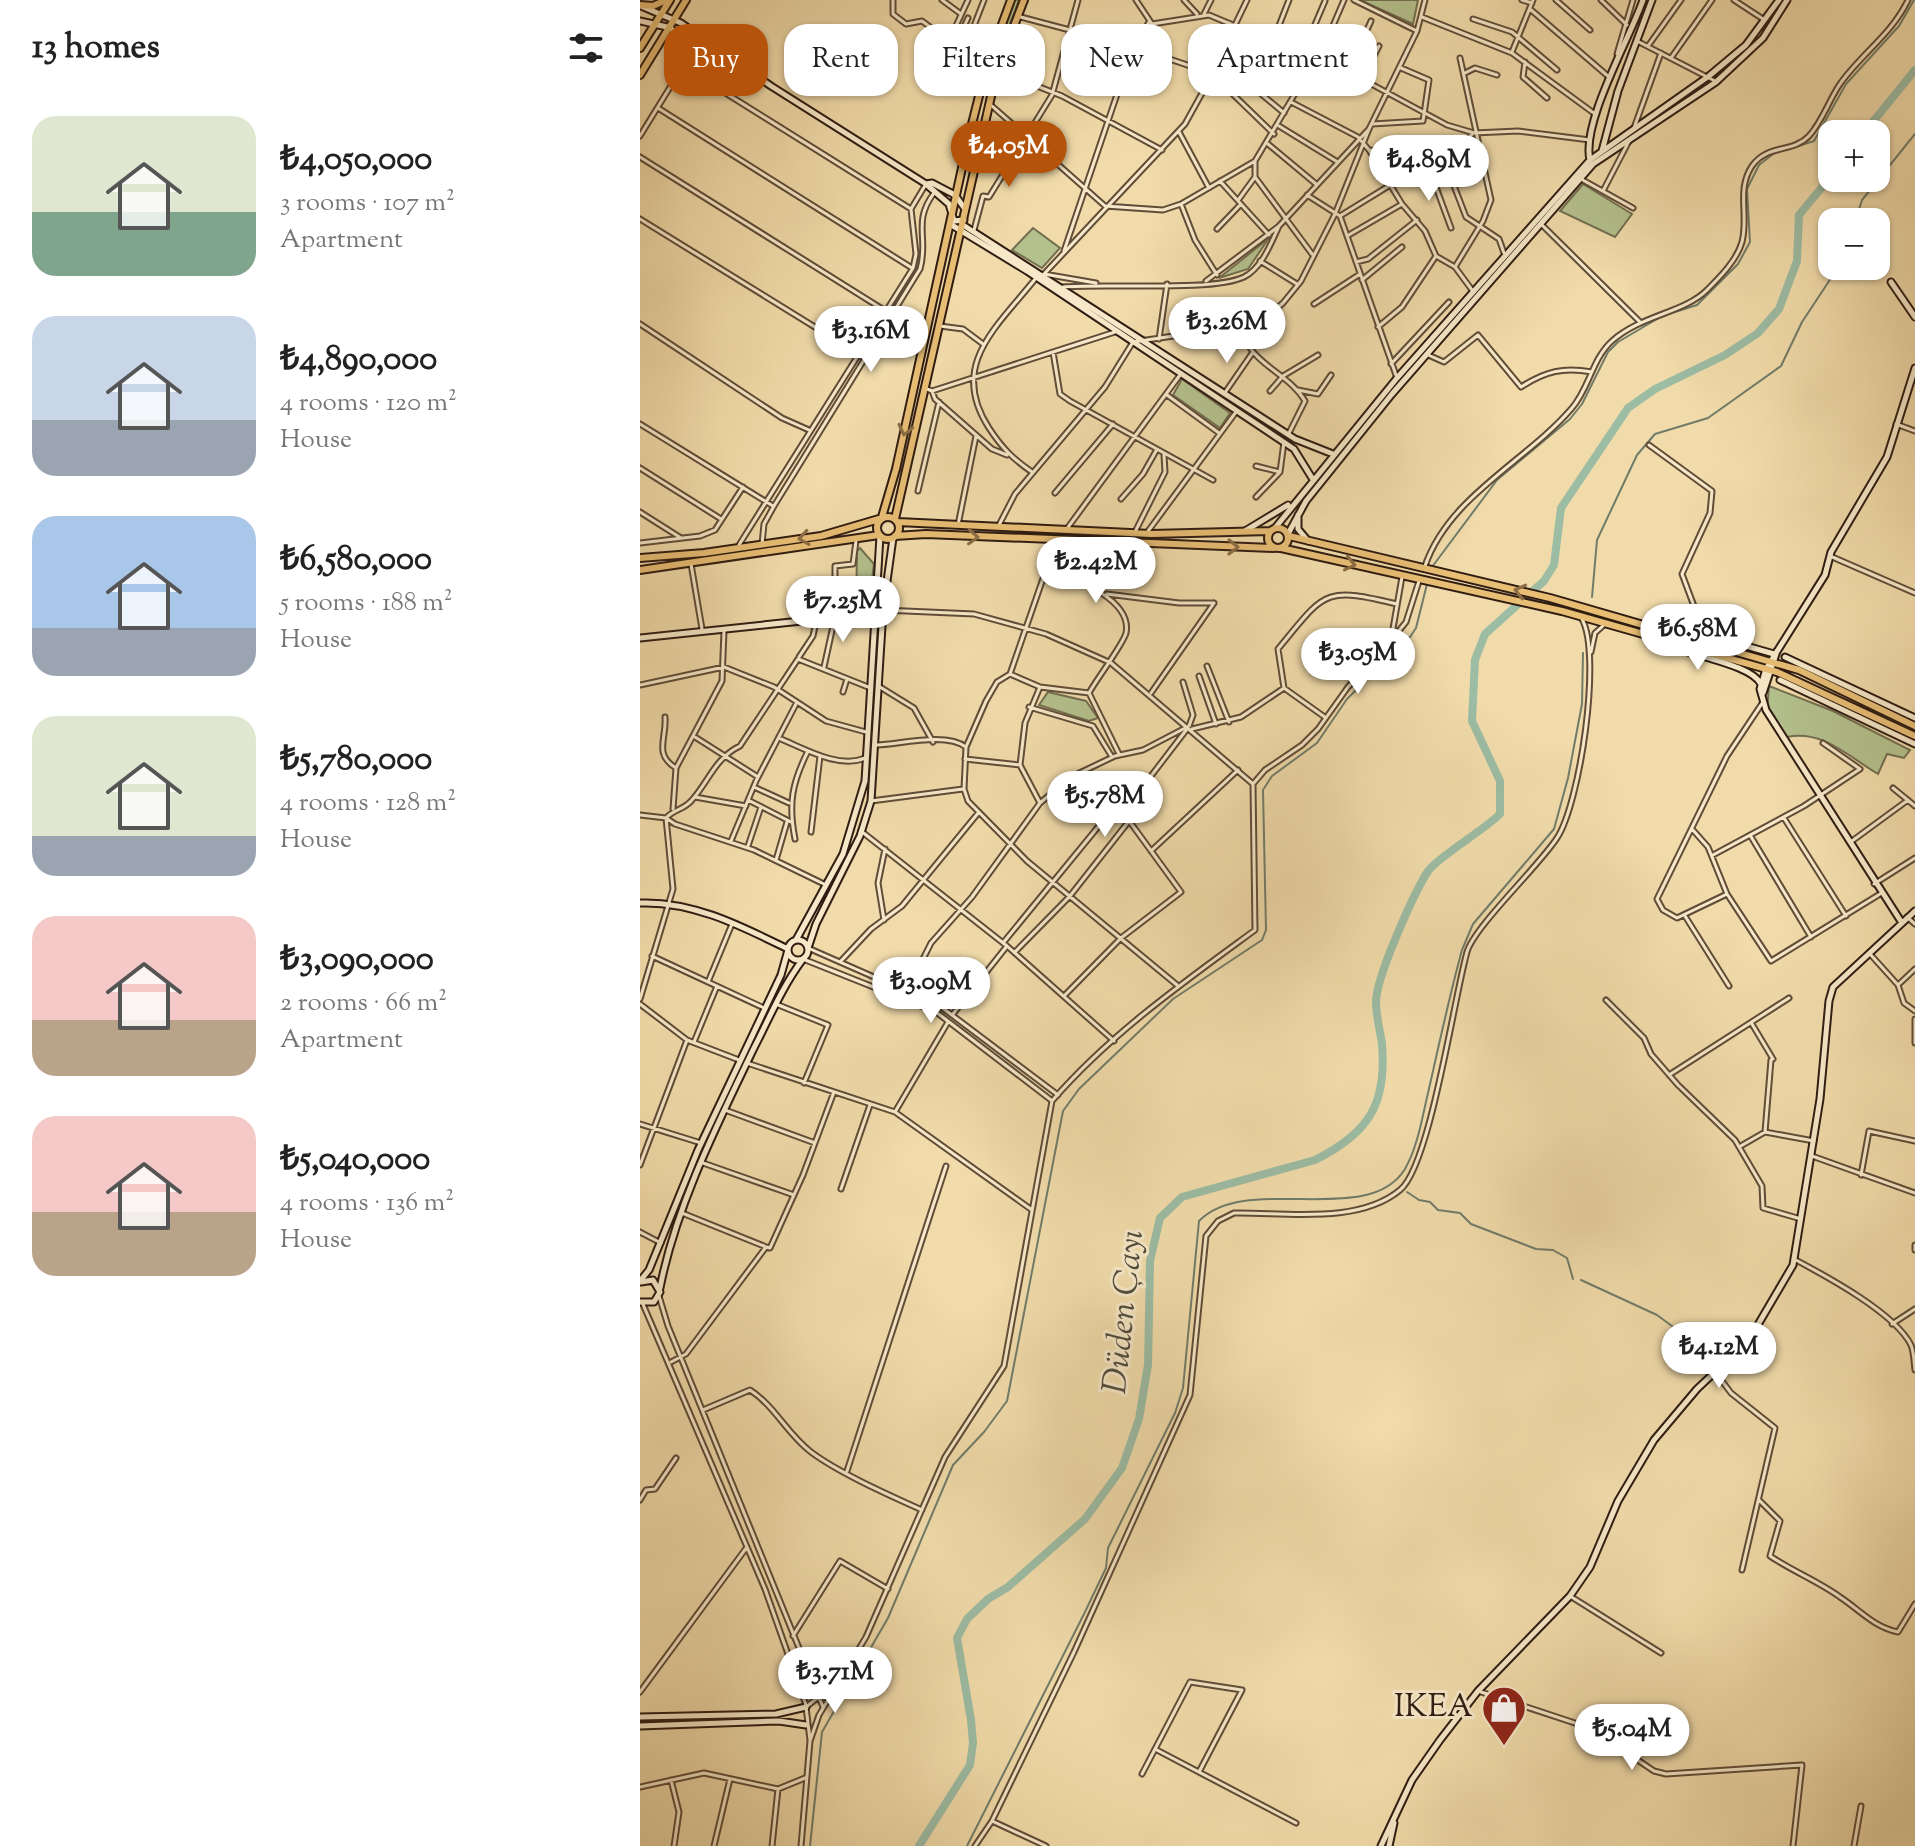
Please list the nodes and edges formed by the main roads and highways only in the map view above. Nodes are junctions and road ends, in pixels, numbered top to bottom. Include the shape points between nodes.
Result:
1 (668, 0) edge
2 (686, 0) edge
3 (1011, 0) edge
4 (1024, 0) edge
5 (640, 6) edge
6 (640, 30) edge
7 (645, 39) junction
8 (640, 48) edge
9 (640, 75) edge
10 (881, 518) junction
11 (897, 521) junction
12 (1273, 530) junction
13 (1288, 535) junction
14 (879, 536) junction
15 (894, 537) junction
16 (1278, 548) junction
17 (640, 558) edge
18 (640, 570) edge
19 (1915, 726) edge
20 (1915, 736) edge

1 - 5 main road
1 - 7 main road
2 - 9 main road
3 -> 10 main road via 986,68 953,191 951,220
4 - 11 main road via 997,70
6 - 7 main road
7 - 8 main road
10 - 11 main road
10 - 14 main road
10 -> 17 main road via 821,536
11 - 12 main road via 1146,534
11 - 15 main road
12 - 13 main road
12 - 16 main road via 1268,540
13 - 16 main road
19 -> 13 main road via 1774,657
14 - 15 main road
14 - 18 main road
15 -> 16 main road
16 -> 20 main road via 1581,616 1769,670

